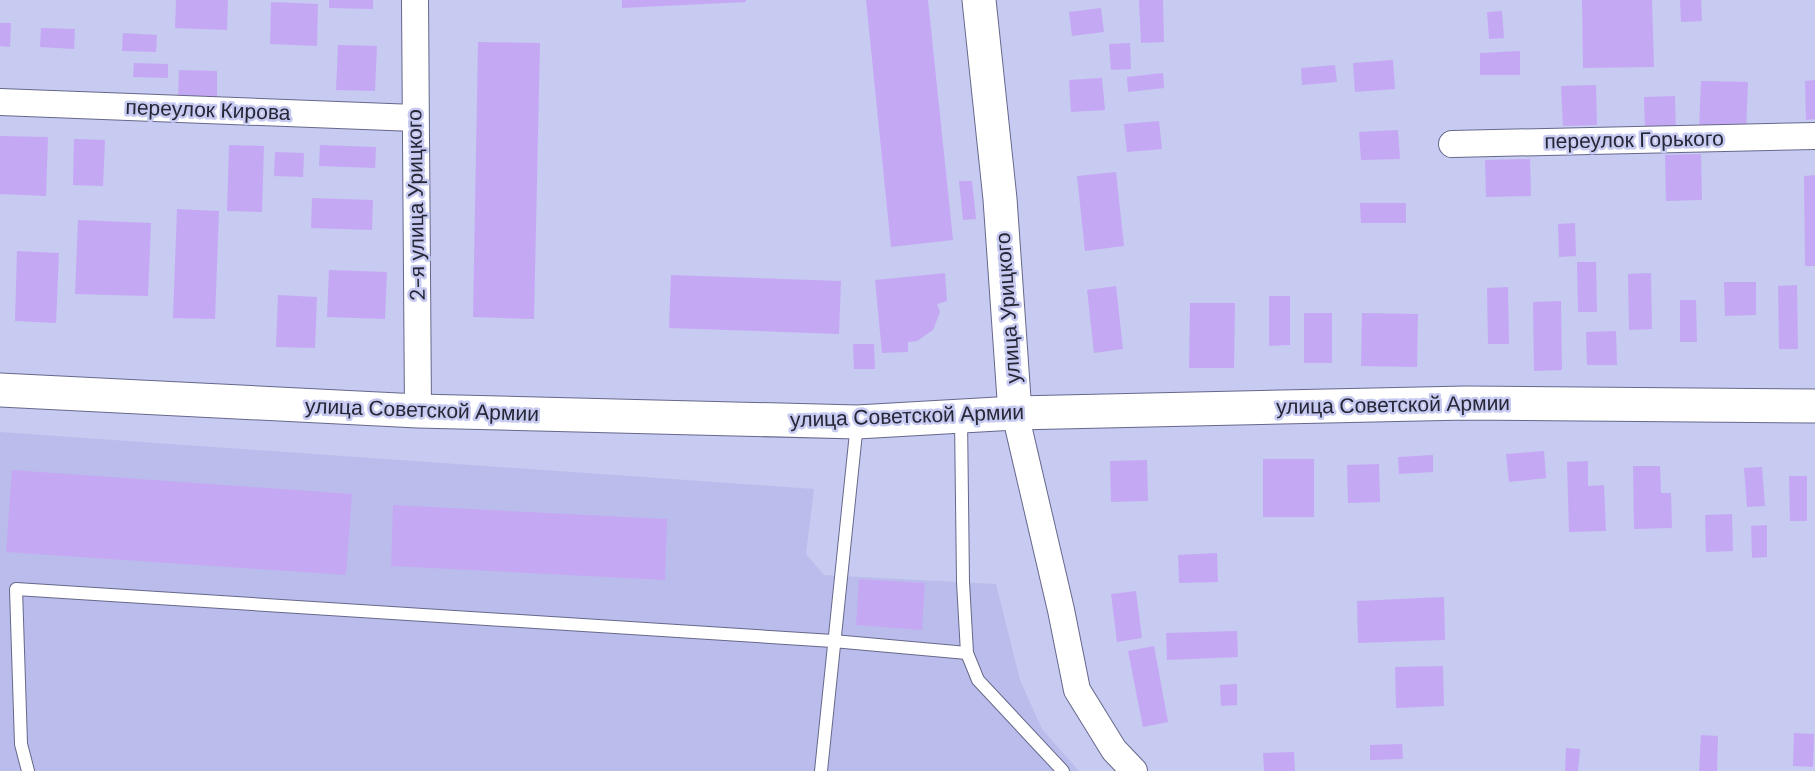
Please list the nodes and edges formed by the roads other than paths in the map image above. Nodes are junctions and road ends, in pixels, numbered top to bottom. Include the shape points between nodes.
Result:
1 (415, 0) edge
2 (979, 0) edge
3 (0, 102) edge
4 (415, 118) junction
5 (1815, 135) edge
6 (1452, 144) dead end
7 (0, 390) edge
8 (1815, 406) edge
9 (418, 411) junction
10 (1015, 413) junction
11 (961, 415) junction
12 (857, 422) junction
13 (833, 641) junction
14 (967, 653) junction
15 (28, 771) edge
16 (820, 771) edge
17 (1063, 771) edge
18 (1134, 771) edge

1 - 4 street, 2-я улица Урицкого
2 - 10 main road, улица Урицкого via 1000,199
3 - 4 street, переулок Кирова
4 - 9 street, 2-я улица Урицкого
5 - 6 street, переулок Горького
7 - 9 main road, улица Советской Армии
8 - 10 main road, улица Советской Армии via 1466,403
9 - 12 main road, улица Советской Армии
10 - 11 main road, улица Советской Армии
10 - 18 street, улица Урицкого via 1077,690 1114,750
11 - 12 main road, улица Советской Армии
11 - 14 lane
12 - 13 lane
13 - 14 lane
13 - 15 lane via 16,590 21,744
13 - 16 lane
14 - 17 lane via 978,680

